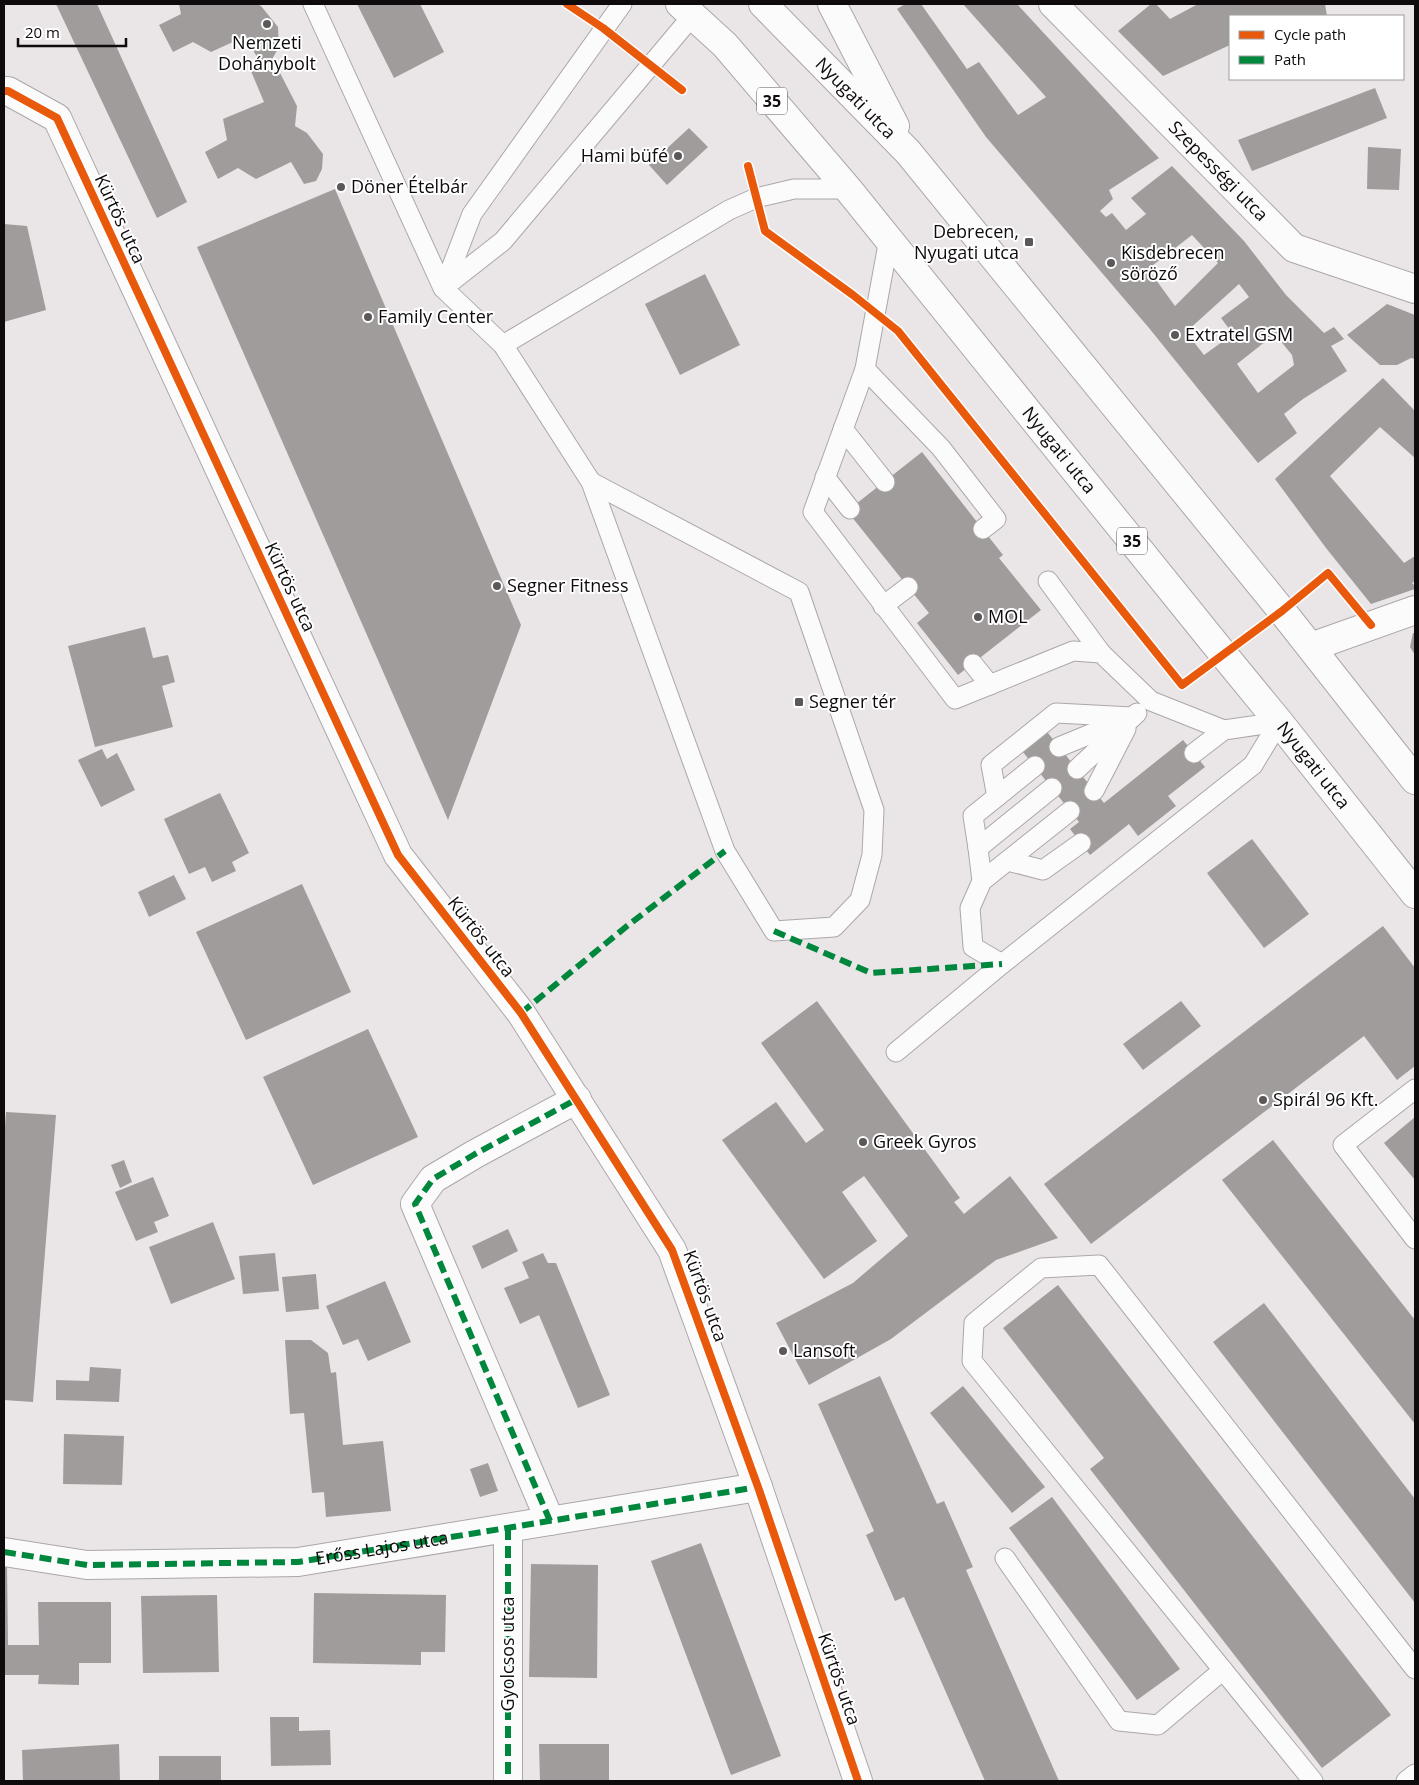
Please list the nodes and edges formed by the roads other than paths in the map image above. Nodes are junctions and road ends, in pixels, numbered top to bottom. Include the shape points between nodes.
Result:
1 (313, 4) edge
2 (622, 4) edge
3 (763, 4) edge
4 (832, 4) edge
5 (1053, 4) edge
6 (692, 8) edge
7 (4, 91) edge
8 (908, 152) junction
9 (848, 189) junction
10 (889, 239) junction
11 (443, 288) junction
12 (1415, 289) edge
13 (504, 345) junction
14 (865, 370) junction
15 (843, 429) junction
16 (825, 478) junction
17 (591, 482) junction
18 (885, 482) dead end
19 (850, 509) dead end
20 (983, 529) dead end
21 (1048, 581) dead end
22 (908, 587) dead end
23 (883, 606) junction
24 (1415, 610) edge
25 (1311, 647) junction
26 (1101, 653) junction
27 (973, 664) dead end
28 (990, 685) junction
29 (1151, 701) junction
30 (1132, 717) junction
31 (1279, 722) junction
32 (1224, 730) junction
33 (1059, 747) dead end
34 (1194, 753) dead end
35 (1034, 766) dead end
36 (1077, 769) dead end
37 (1415, 780) edge
38 (1052, 788) dead end
39 (1094, 791) dead end
40 (996, 797) junction
41 (1070, 811) dead end
42 (1081, 843) dead end
43 (978, 848) junction
44 (1008, 861) junction
45 (982, 882) junction
46 (1415, 894) edge
47 (1002, 964) junction
48 (896, 1052) dead end
49 (1415, 1089) edge
50 (577, 1099) junction
51 (1415, 1239) edge
52 (758, 1487) junction
53 (550, 1521) junction
54 (508, 1528) junction
55 (4, 1552) edge
56 (1005, 1558) dead end
57 (1415, 1669) edge
58 (1223, 1670) junction
59 (1415, 1774) edge
60 (508, 1781) edge
61 (858, 1781) edge
62 (1313, 1781) edge
63 (1406, 1781) edge

1 - 11 lane
2 - 11 lane via 472,214
3 - 8 street, Nyugati utca
4 - 8 street
5 - 12 street, Szepességi utca via 1294,248
6 - 9 street, Nyugati utca / 35
6 - 11 lane via 503,241
7 - 50 street, Kürtös utca via 57,118 398,855 521,1013
8 - 25 street, Nyugati utca
9 - 10 street, Nyugati utca / 35
9 - 13 lane via 794,189 756,198 729,210
10 - 14 lane
10 - 31 street, Nyugati utca / 35
11 - 13 lane
13 - 17 lane
14 - 15 lane
14 - 20 lane via 941,448 996,519
15 - 16 lane
15 - 18 lane
16 - 19 lane
16 - 23 lane via 813,512
17 - 17 lane via 725,851 774,931 834,927 860,900 872,855 874,810 799,592
21 - 26 lane
22 - 23 lane
23 - 28 lane via 954,700
24 - 25 street
25 - 37 street, Nyugati utca
26 - 28 lane via 1073,651
26 - 29 lane
27 - 28 lane
29 - 30 lane
29 - 32 lane
30 - 33 lane
30 - 36 lane
30 - 39 lane
30 - 40 lane via 1056,713 991,765
31 - 32 lane
31 - 46 street, Nyugati utca / 35
31 - 47 lane via 1253,765
32 - 34 lane
35 - 40 lane
38 - 43 lane
40 - 43 lane via 973,816
41 - 44 lane
42 - 44 lane via 1043,870
43 - 45 lane
44 - 45 lane
45 - 47 lane via 970,908 973,947
47 - 48 lane
49 - 51 lane via 1342,1145
50 - 52 street, Kürtös utca via 672,1250
50 - 53 street via 433,1179 415,1204
52 - 53 street, Erőss Lajos utca
52 - 61 street, Kürtös utca
53 - 54 street, Erőss Lajos utca
54 - 55 street, Erőss Lajos utca via 298,1562 87,1565
54 - 60 street, Gyolcsos utca
56 - 58 lane via 1119,1721 1158,1725
57 - 58 lane via 1099,1265 1041,1268 974,1323 972,1361
58 - 62 lane
59 - 63 lane

